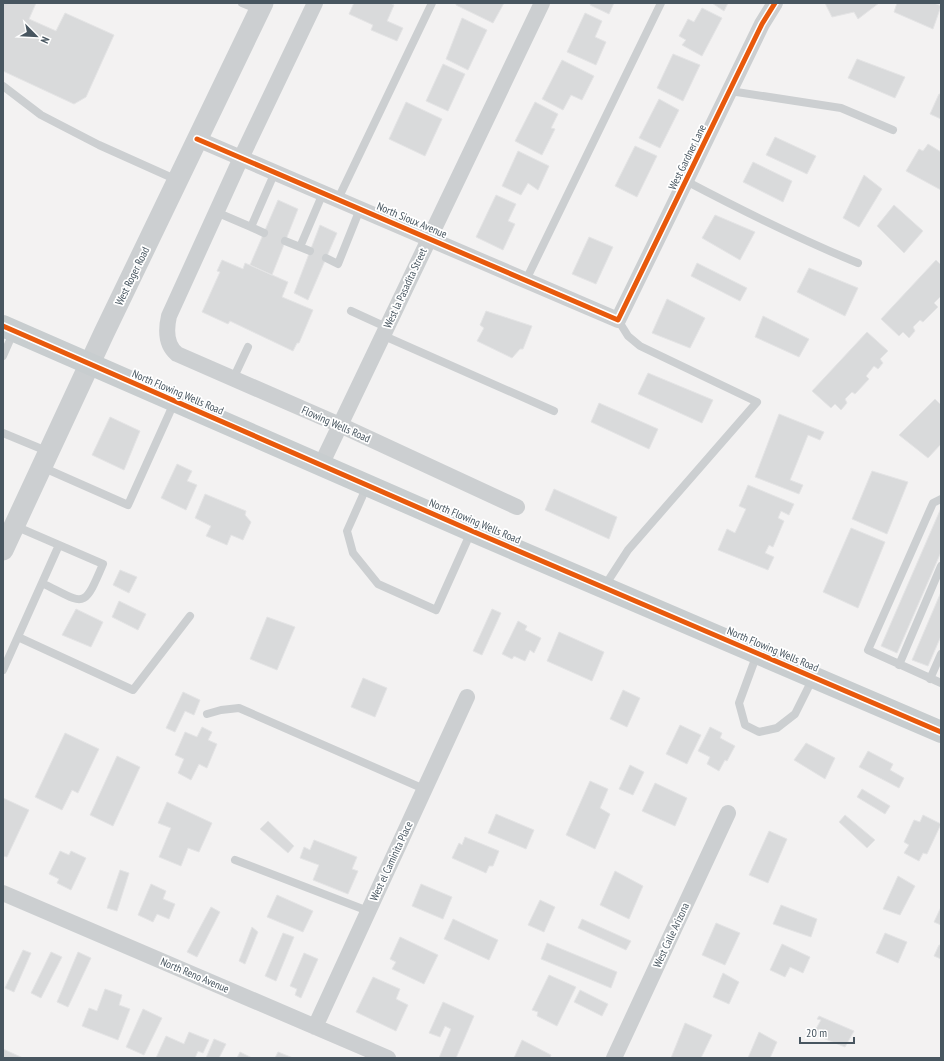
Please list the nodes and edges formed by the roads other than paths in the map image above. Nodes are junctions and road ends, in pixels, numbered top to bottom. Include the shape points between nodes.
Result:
1 (316, 3) edge
2 (432, 3) edge
3 (542, 3) edge
4 (661, 3) edge
5 (775, 3) edge
6 (255, 6) edge
7 (3, 86) edge
8 (730, 90) junction
9 (893, 130) dead end
10 (198, 139) junction
11 (241, 158) junction
12 (275, 172) junction
13 (178, 180) junction
14 (686, 182) junction
15 (330, 196) junction
16 (360, 209) junction
17 (216, 212) junction
18 (250, 227) junction
19 (264, 232) dead end
20 (428, 238) junction
21 (285, 241) dead end
22 (300, 247) junction
23 (310, 251) dead end
24 (326, 258) dead end
25 (858, 263) dead end
26 (526, 280) junction
27 (351, 311) dead end
28 (618, 320) junction
29 (9, 329) edge
30 (384, 331) junction
31 (248, 347) dead end
32 (3, 356) edge
33 (90, 366) junction
34 (233, 378) junction
35 (174, 402) junction
36 (554, 411) dead end
37 (340, 425) junction
38 (3, 433) edge
39 (45, 459) junction
40 (321, 465) junction
41 (368, 485) junction
42 (941, 499) edge
43 (518, 507) dead end
44 (14, 526) junction
45 (472, 531) junction
46 (59, 545) junction
47 (3, 550) edge
48 (941, 566) edge
49 (42, 583) junction
50 (604, 588) junction
51 (190, 616) dead end
52 (18, 637) junction
53 (757, 653) junction
54 (941, 654) edge
55 (900, 665) junction
56 (3, 670) edge
57 (813, 677) junction
58 (930, 679) junction
59 (941, 683) edge
60 (467, 697) dead end
61 (207, 714) dead end
62 (941, 732) edge
63 (424, 789) junction
64 (728, 813) dead end
65 (236, 860) dead end
66 (3, 893) edge
67 (368, 911) junction
68 (315, 1026) junction
69 (388, 1058) edge
70 (614, 1058) edge

1 - 11 street
2 - 15 lane
3 - 20 street, West la Pasadita Street
4 - 26 lane
5 - 8 street, West Gardner Lane
6 - 10 street, West Roger Road
7 - 13 lane via 41,115 99,145
8 - 9 lane via 840,108
8 - 14 street, West Gardner Lane
10 - 11 street, North Sioux Avenue
10 - 13 street, West Roger Road
11 - 12 street, North Sioux Avenue
11 - 17 street
12 - 15 street, North Sioux Avenue
12 - 18 lane
13 - 33 street, West Roger Road
14 - 25 lane via 766,222
14 - 28 street, West Gardner Lane
15 - 16 street, North Sioux Avenue
15 - 22 lane
16 - 20 street, North Sioux Avenue
16 - 24 lane via 338,264
17 - 18 lane
17 - 34 street, Flowing Wells Road via 169,316 166,332 172,350 177,354
18 - 19 lane
20 - 26 street, North Sioux Avenue
20 - 30 street, West la Pasadita Street
21 - 22 lane
22 - 23 lane
26 - 28 street, North Sioux Avenue
27 - 30 lane
28 - 50 lane via 628,336 640,346 757,402 628,550
29 - 32 lane
29 - 33 main road, North Flowing Wells Road
30 - 36 lane
30 - 37 street, West la Pasadita Street
31 - 34 lane
33 - 35 main road, North Flowing Wells Road
33 - 39 street, West Roger Road
34 - 37 street, Flowing Wells Road
35 - 39 lane via 128,504
35 - 40 main road, North Flowing Wells Road
37 - 40 street, West la Pasadita Street
37 - 43 street, Flowing Wells Road
38 - 39 lane
39 - 44 street, West Roger Road
40 - 41 main road, North Flowing Wells Road
41 - 45 main road, North Flowing Wells Road
41 - 45 lane via 347,531 353,554 378,584 436,610
42 - 55 lane via 933,502 868,650
44 - 46 lane
44 - 47 street, West Roger Road
45 - 50 main road, North Flowing Wells Road
46 - 49 lane
46 - 49 lane via 103,564 91,592 86,599 78,600
48 - 55 lane
49 - 52 lane
50 - 53 main road, North Flowing Wells Road
51 - 52 lane via 133,690
52 - 56 lane
53 - 57 main road, North Flowing Wells Road
53 - 57 lane via 739,703 744,725 759,732 777,728 795,714
54 - 58 lane
55 - 58 lane
57 - 62 main road, North Flowing Wells Road
58 - 59 lane
60 - 63 street, West el Caminita Place
61 - 63 lane via 239,708
63 - 67 street, West el Caminita Place
64 - 70 street, West Calle Arizona
65 - 67 lane
66 - 68 street, North Reno Avenue
67 - 68 street, West el Caminita Place
68 - 69 street, North Reno Avenue

